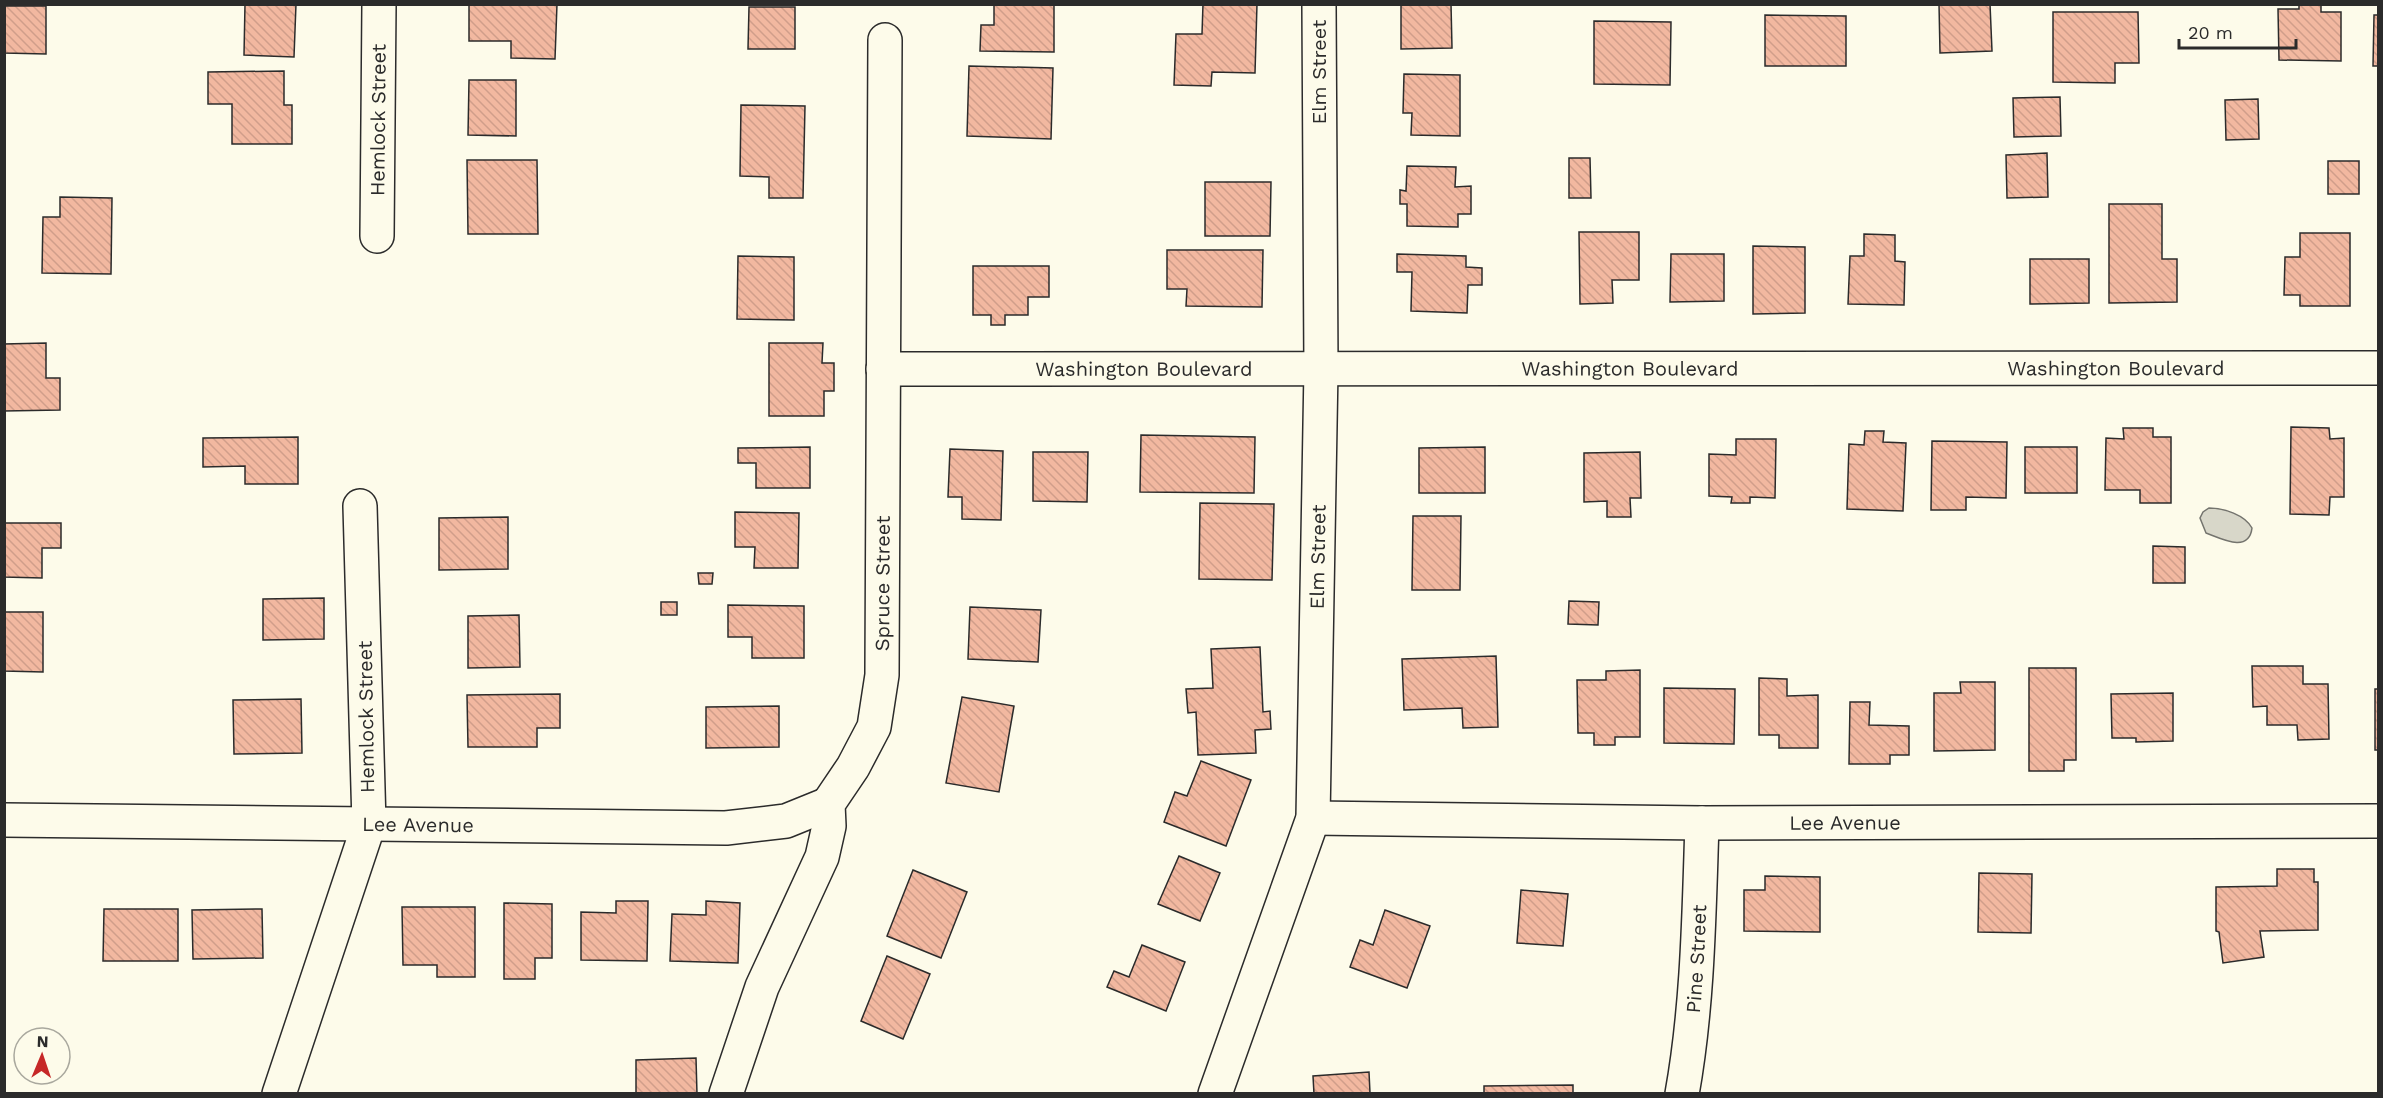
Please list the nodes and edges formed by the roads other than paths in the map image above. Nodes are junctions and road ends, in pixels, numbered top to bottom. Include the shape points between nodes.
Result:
1 (379, 4) edge
2 (1319, 4) edge
3 (885, 40) dead end
4 (377, 236) dead end
5 (2379, 368) edge
6 (883, 369) junction
7 (1321, 369) junction
8 (360, 507) dead end
9 (828, 804) junction
10 (1313, 818) junction
11 (4, 820) edge
12 (2379, 820) edge
13 (369, 824) junction
14 (1702, 824) junction
15 (279, 1094) edge
16 (726, 1094) edge
17 (1215, 1094) edge
18 (1682, 1094) edge

1 - 4 street, Hemlock Street
2 - 7 street, Elm Street
3 - 6 street, Spruce Street
5 - 7 street, Washington Boulevard
6 - 7 street, Washington Boulevard
6 - 9 street, Spruce Street via 882,675 874,727
7 - 10 street, Elm Street
8 - 13 street, Hemlock Street
9 - 13 street, Lee Avenue via 786,821 726,828
9 - 16 street via 829,826 822,857 762,987
10 - 14 street, Lee Avenue
10 - 17 street, Elm Street
11 - 13 street, Lee Avenue
12 - 14 street, Lee Avenue
13 - 15 street, Hemlock Street
14 - 18 street, Pine Street via 1693,1002

